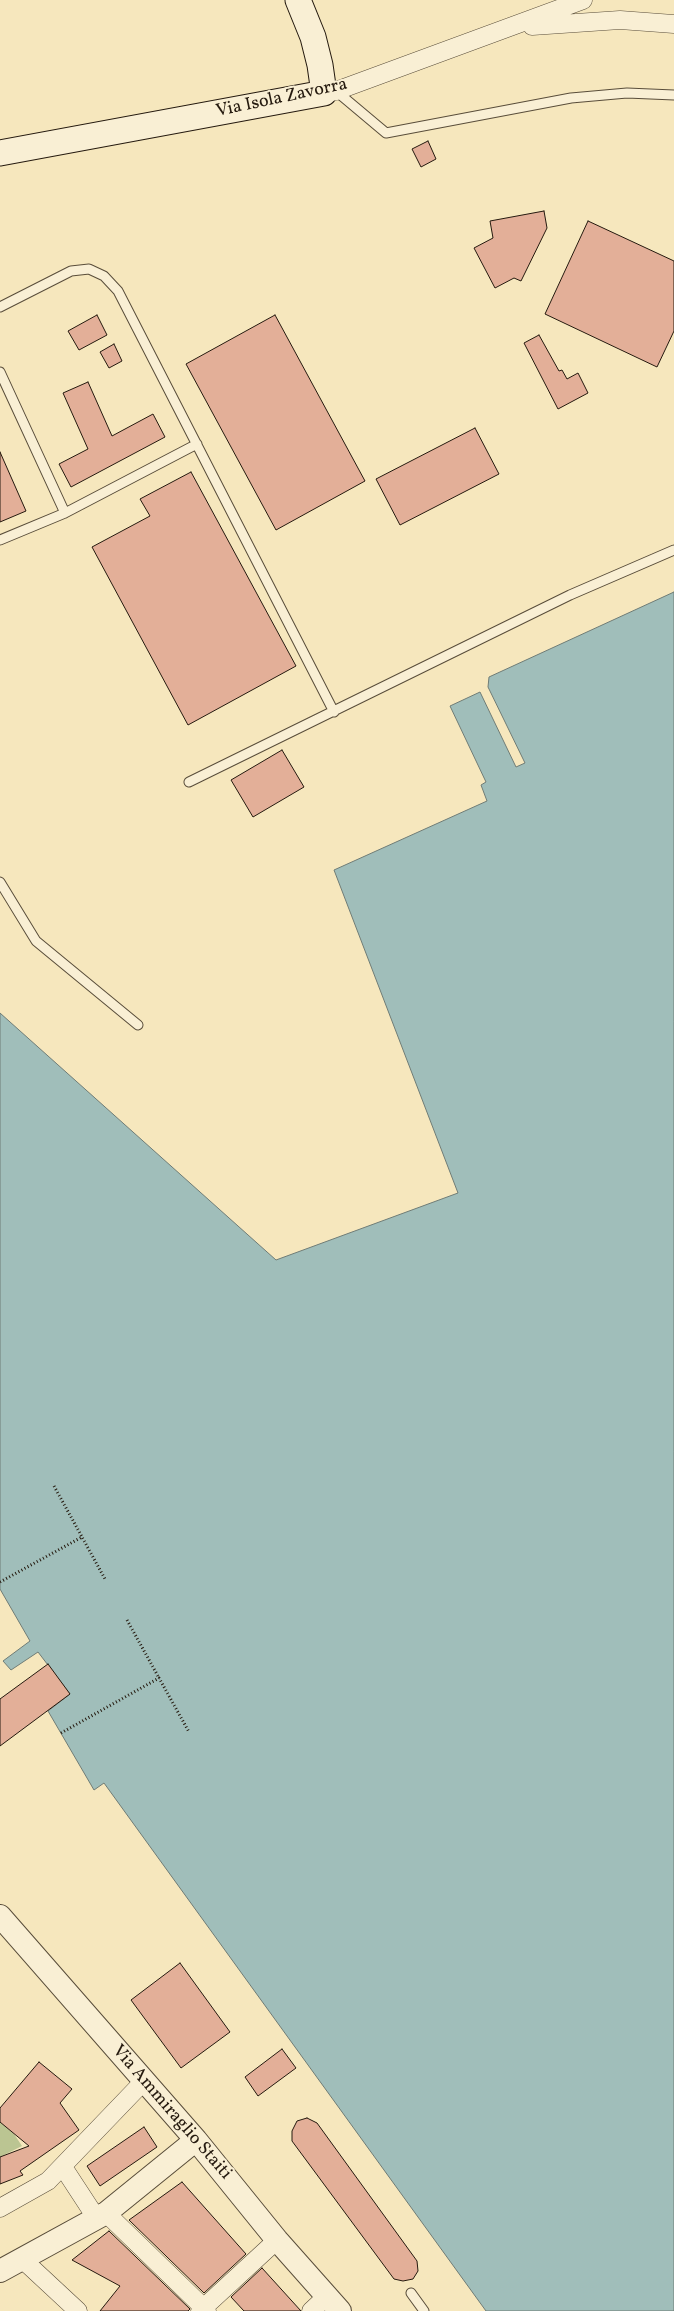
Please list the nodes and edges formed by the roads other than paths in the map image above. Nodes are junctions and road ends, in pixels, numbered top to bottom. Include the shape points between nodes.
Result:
1 (298, 0) edge
2 (583, 0) edge
3 (551, 6) edge
4 (674, 24) edge
5 (512, 27) junction
6 (330, 92) junction
7 (674, 95) edge
8 (0, 153) edge
9 (0, 307) edge
10 (0, 372) edge
11 (197, 444) junction
12 (65, 513) junction
13 (0, 540) edge
14 (674, 550) edge
15 (334, 712) junction
16 (189, 782) dead end
17 (0, 882) edge
18 (138, 1025) dead end
19 (0, 1916) edge
20 (144, 2081) junction
21 (196, 2140) junction
22 (63, 2167) junction
23 (0, 2208) edge
24 (102, 2216) junction
25 (277, 2240) junction
26 (21, 2258) junction
27 (0, 2272) edge
28 (411, 2293) dead end
29 (326, 2306) edge
30 (203, 2310) edge
31 (78, 2311) edge
32 (424, 2311) edge

1 - 6 main road
2 - 3 street, Via Isola Zavorra
3 - 5 street, Via Isola Zavorra
4 - 5 street via 620,20
5 - 6 street, Via Isola Zavorra
6 - 7 lane via 386,133 571,98 627,93
6 - 8 main road, Via Isola Zavorra
9 - 11 lane via 71,271 89,269 104,276 118,291
10 - 12 lane
11 - 12 lane
11 - 15 lane
12 - 13 lane
14 - 15 lane via 570,595
15 - 16 lane
17 - 18 lane via 36,941
19 - 20 street, Via Ammiraglio Staiti
20 - 21 street, Via Ammiraglio Staiti
20 - 22 street
21 - 24 street
21 - 25 street, Via Ammiraglio Staiti
22 - 23 street via 48,2181
22 - 24 street
24 - 26 street
24 - 30 street
25 - 29 street, Via Ammiraglio Staiti
25 - 30 street
26 - 27 street
26 - 31 street
28 - 32 lane

